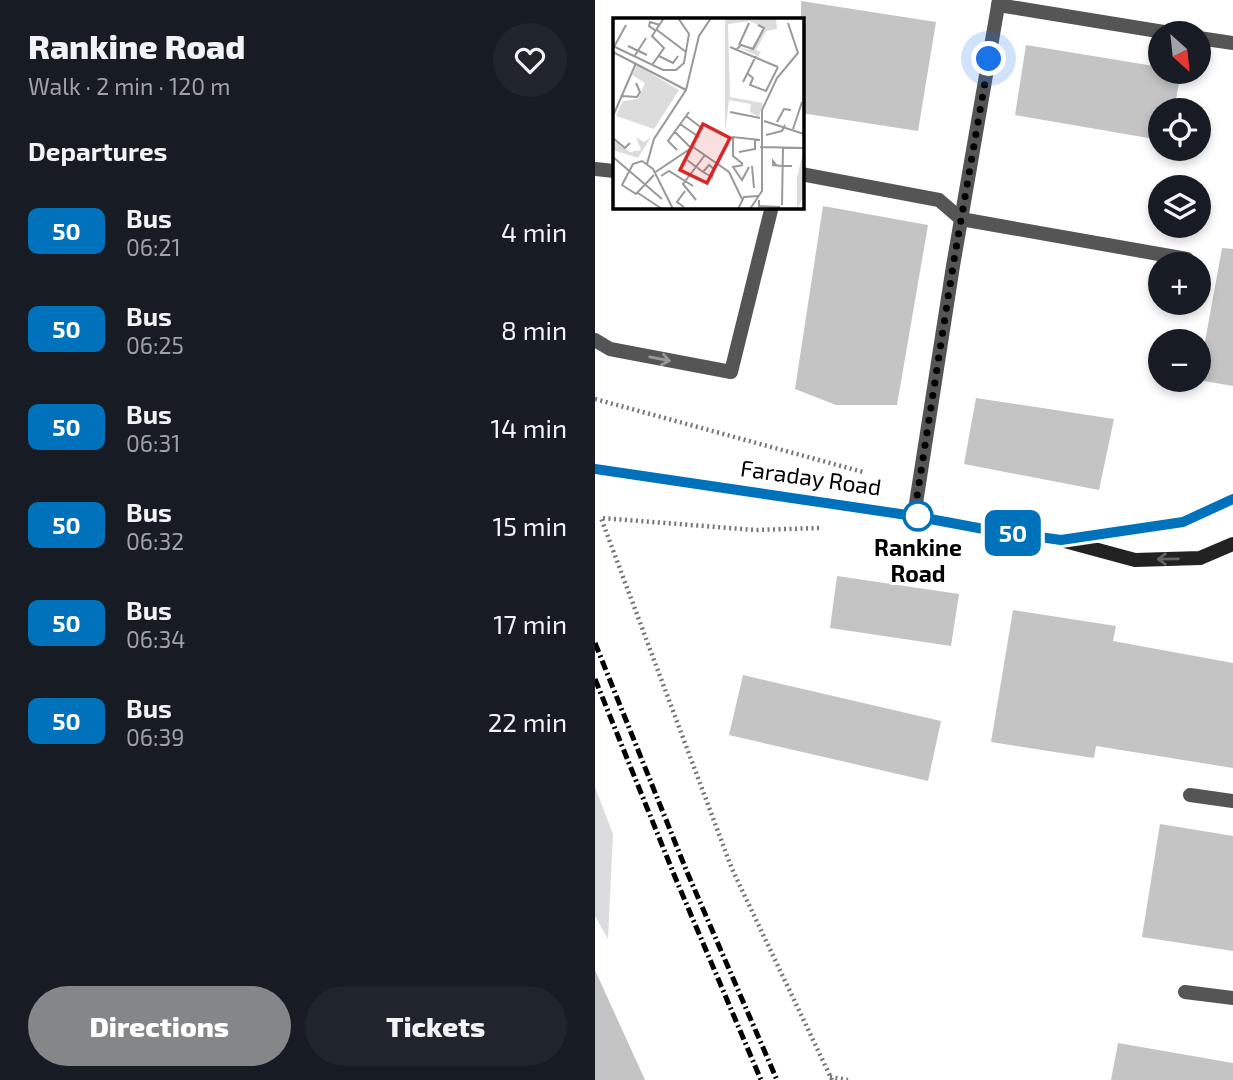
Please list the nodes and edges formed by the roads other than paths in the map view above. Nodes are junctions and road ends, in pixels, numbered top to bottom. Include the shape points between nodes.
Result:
1 (998, 3) edge
2 (1148, 29) edge
3 (1211, 40) edge
4 (1233, 44) edge
5 (595, 169) edge
6 (613, 172) edge
7 (803, 174) edge
8 (771, 208) edge
9 (961, 219) junction
10 (1148, 252) edge
11 (595, 340) edge
12 (597, 470) edge
13 (1233, 499) edge
14 (914, 516) junction
15 (1061, 540) junction
16 (1233, 544) edge
17 (1190, 795) dead end
18 (1233, 801) edge
19 (1185, 992) dead end
20 (1233, 998) edge

1 - 2 street
1 - 9 street
3 - 4 street
5 - 6 street
7 - 9 street via 939,200
11 -> 8 street via 610,349 730,372
9 - 10 street
9 - 14 street
12 - 14 street, Faraday Road
13 - 15 street, Faraday Road via 1183,522
14 - 15 street, Faraday Road
16 -> 15 street, Faraday Road via 1200,558 1135,560
17 - 18 street
19 - 20 street

